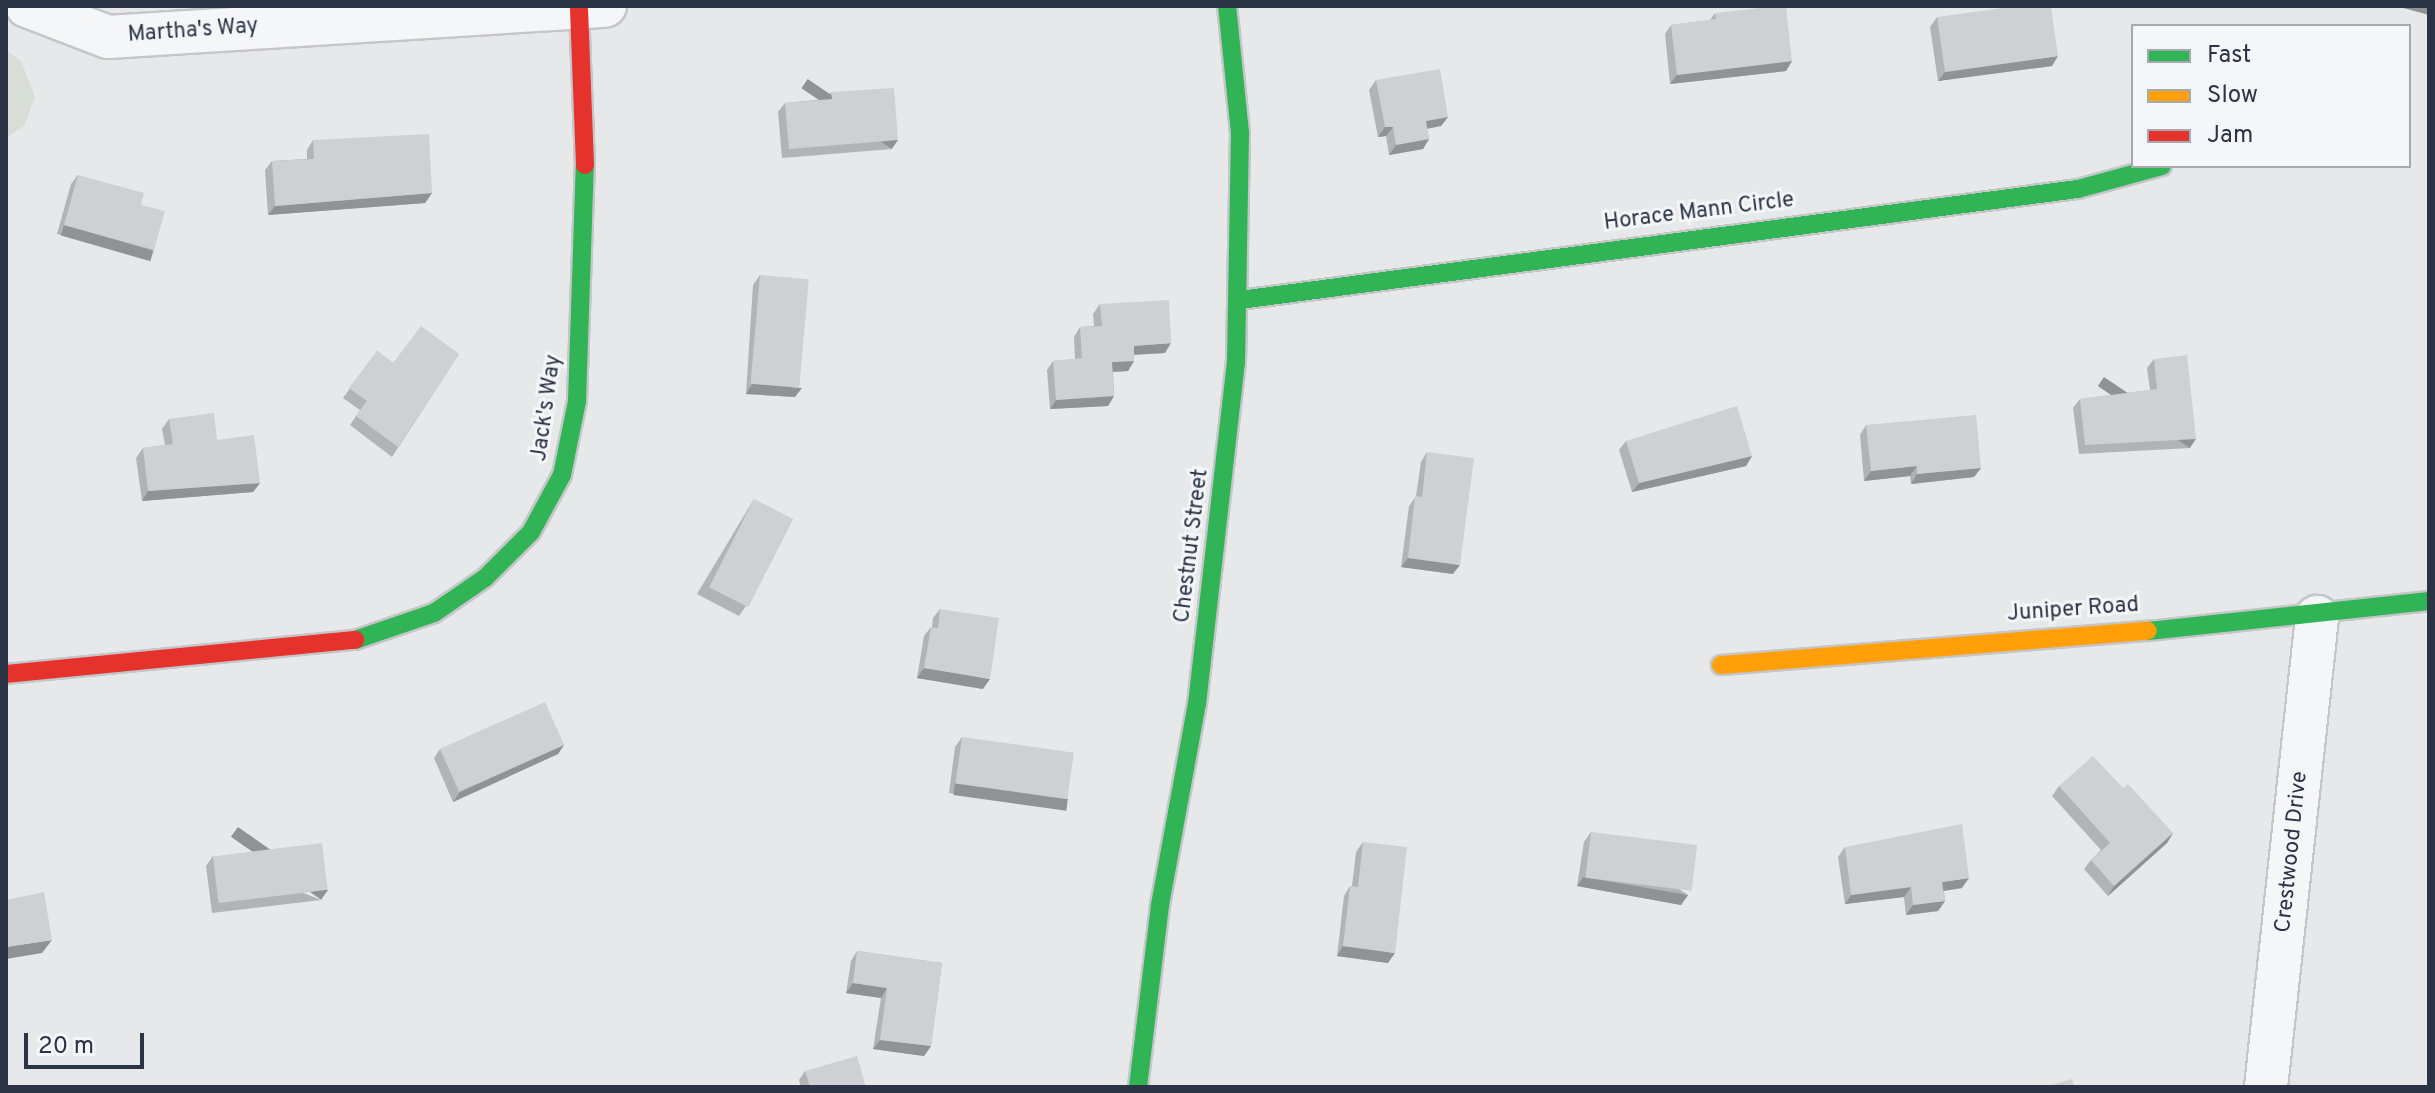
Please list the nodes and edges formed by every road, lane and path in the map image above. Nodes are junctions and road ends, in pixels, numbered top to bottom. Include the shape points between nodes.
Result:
1 (27, 6) edge
2 (1227, 6) edge
3 (592, 7) edge
4 (2155, 168) edge
5 (1240, 300) junction
6 (2429, 601) edge
7 (2317, 617) junction
8 (1721, 665) dead end
9 (6, 674) edge
10 (1138, 1087) edge
11 (2266, 1087) edge

1 - 3 street, Martha's Way via 108,37
2 - 5 street, Chestnut Street via 1240,133
3 - 9 street, Jack's Way via 577,401 562,475 531,532 472,587 376,638
4 - 5 street, Horace Mann Circle via 2078,189
5 - 10 street, Chestnut Street via 1199,689 1160,905
6 - 7 street, Juniper Road
7 - 8 street, Juniper Road
7 - 11 street, Crestwood Drive

